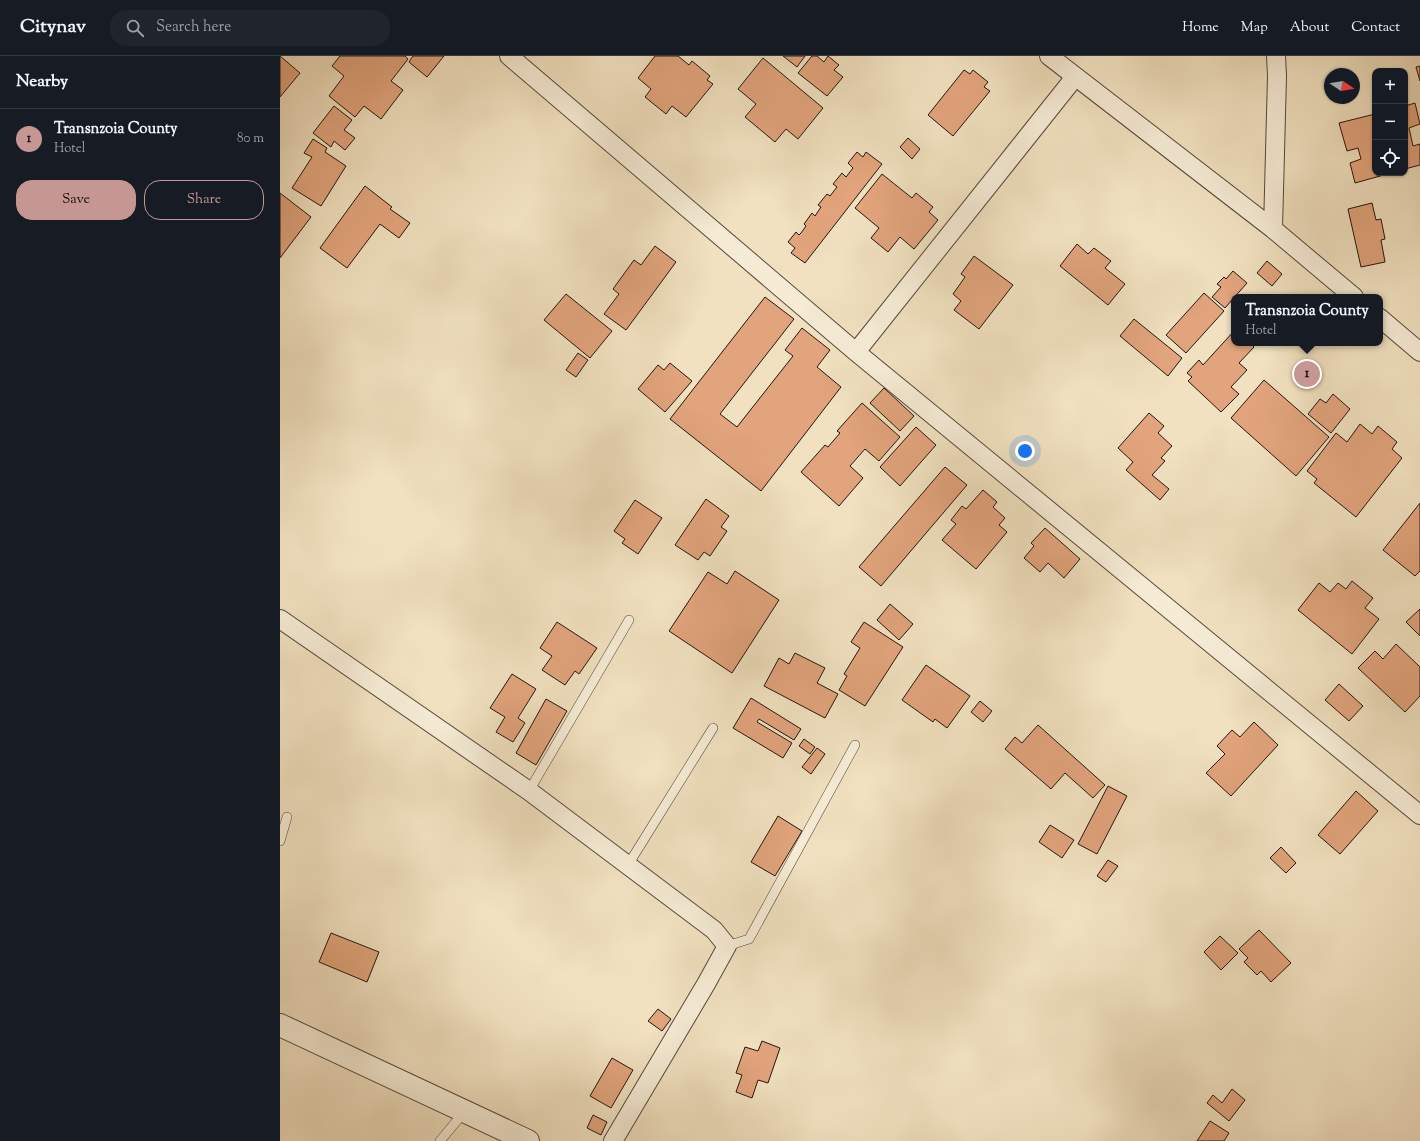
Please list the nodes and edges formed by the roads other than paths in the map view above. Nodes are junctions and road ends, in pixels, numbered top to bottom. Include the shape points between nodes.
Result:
1 (509, 56) edge
2 (1049, 56) edge
3 (1276, 56) edge
4 (1074, 77) junction
5 (1273, 229) junction
6 (1350, 294) edge
7 (1383, 321) edge
8 (856, 352) junction
9 (1420, 352) edge
10 (280, 620) edge
11 (629, 620) dead end
12 (712, 728) dead end
13 (855, 745) dead end
14 (529, 790) junction
15 (1420, 815) edge
16 (287, 817) dead end
17 (280, 841) edge
18 (628, 865) junction
19 (727, 946) junction
20 (286, 1032) edge
21 (465, 1111) junction
22 (440, 1141) edge
23 (528, 1141) edge
24 (613, 1141) edge

1 - 8 street
2 - 4 street
3 - 5 street via 1278,76
4 - 5 street
4 - 8 street
5 - 6 street
7 - 9 street
8 - 15 street
10 - 14 street
11 - 14 lane
12 - 18 lane
13 - 19 lane via 749,939
14 - 18 street
16 - 17 lane
18 - 19 street via 714,930
19 - 24 street
20 - 21 street
21 - 22 lane
21 - 23 street

